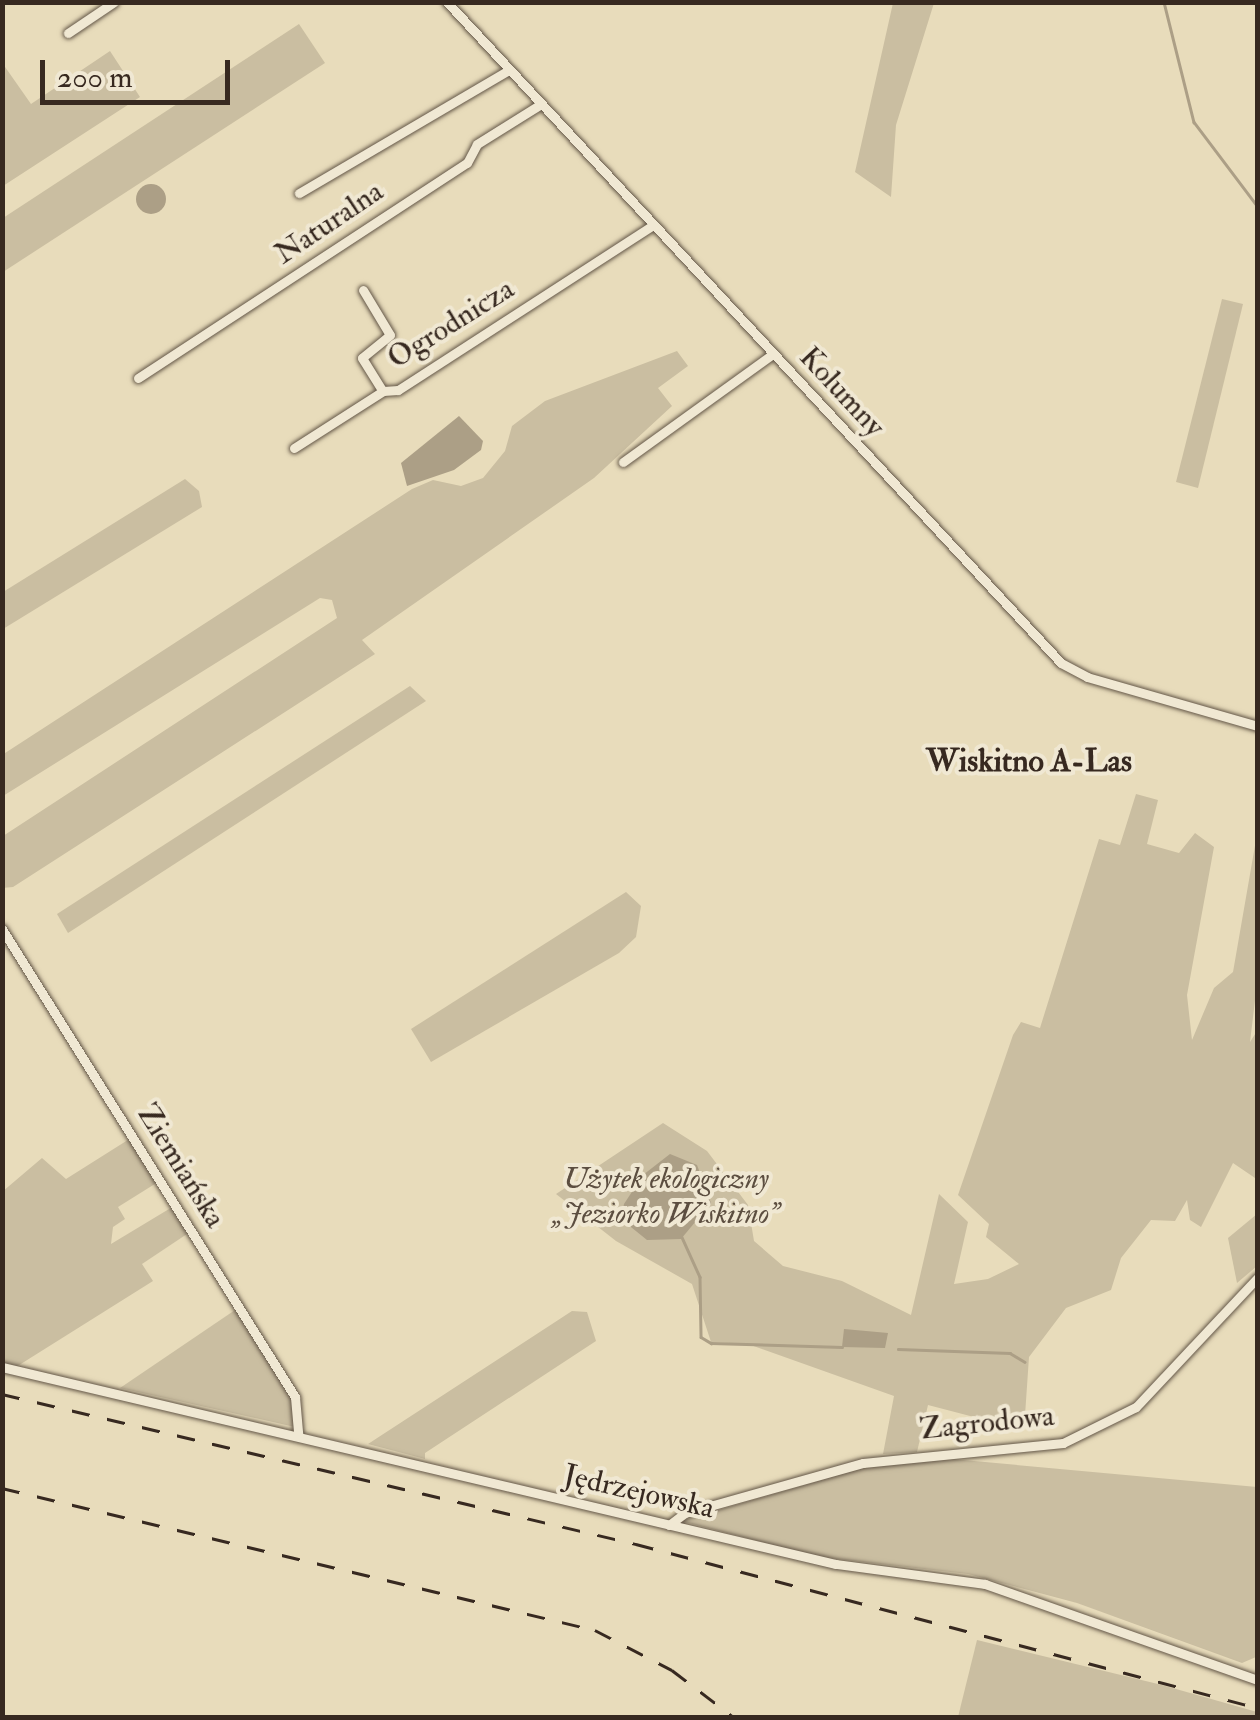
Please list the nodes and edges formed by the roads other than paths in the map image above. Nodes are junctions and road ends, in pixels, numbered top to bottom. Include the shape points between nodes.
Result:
1 (114, 2) edge
2 (447, 2) edge
3 (68, 33) dead end
4 (510, 70) junction
5 (541, 104) junction
6 (299, 193) dead end
7 (653, 225) junction
8 (363, 290) dead end
9 (773, 354) junction
10 (138, 378) dead end
11 (383, 392) junction
12 (294, 448) dead end
13 (623, 462) dead end
14 (1258, 726) edge
15 (2, 929) edge
16 (1258, 1277) edge
17 (2, 1368) edge
18 (298, 1435) junction
19 (669, 1525) junction
20 (1258, 1680) edge

1 - 3 street
2 - 4 street, Kolumny
4 - 5 street, Kolumny
4 - 6 street
5 - 7 street, Kolumny
5 - 10 street, Naturalna via 477,144 467,163
7 - 9 street, Kolumny
7 - 11 street, Ogrodnicza via 398,390
8 - 11 street, Ogrodnicza via 390,334 362,358
9 - 13 street
9 - 14 street, Kolumny via 1062,663 1088,677
11 - 12 street
15 - 18 street, Ziemiańska via 295,1397
16 - 19 street, Zagrodowa via 1136,1407 1063,1443 862,1463 686,1512
17 - 18 street, Jędrzejowska
18 - 19 street, Jędrzejowska
19 - 20 street, Jędrzejowska via 836,1564 985,1584

